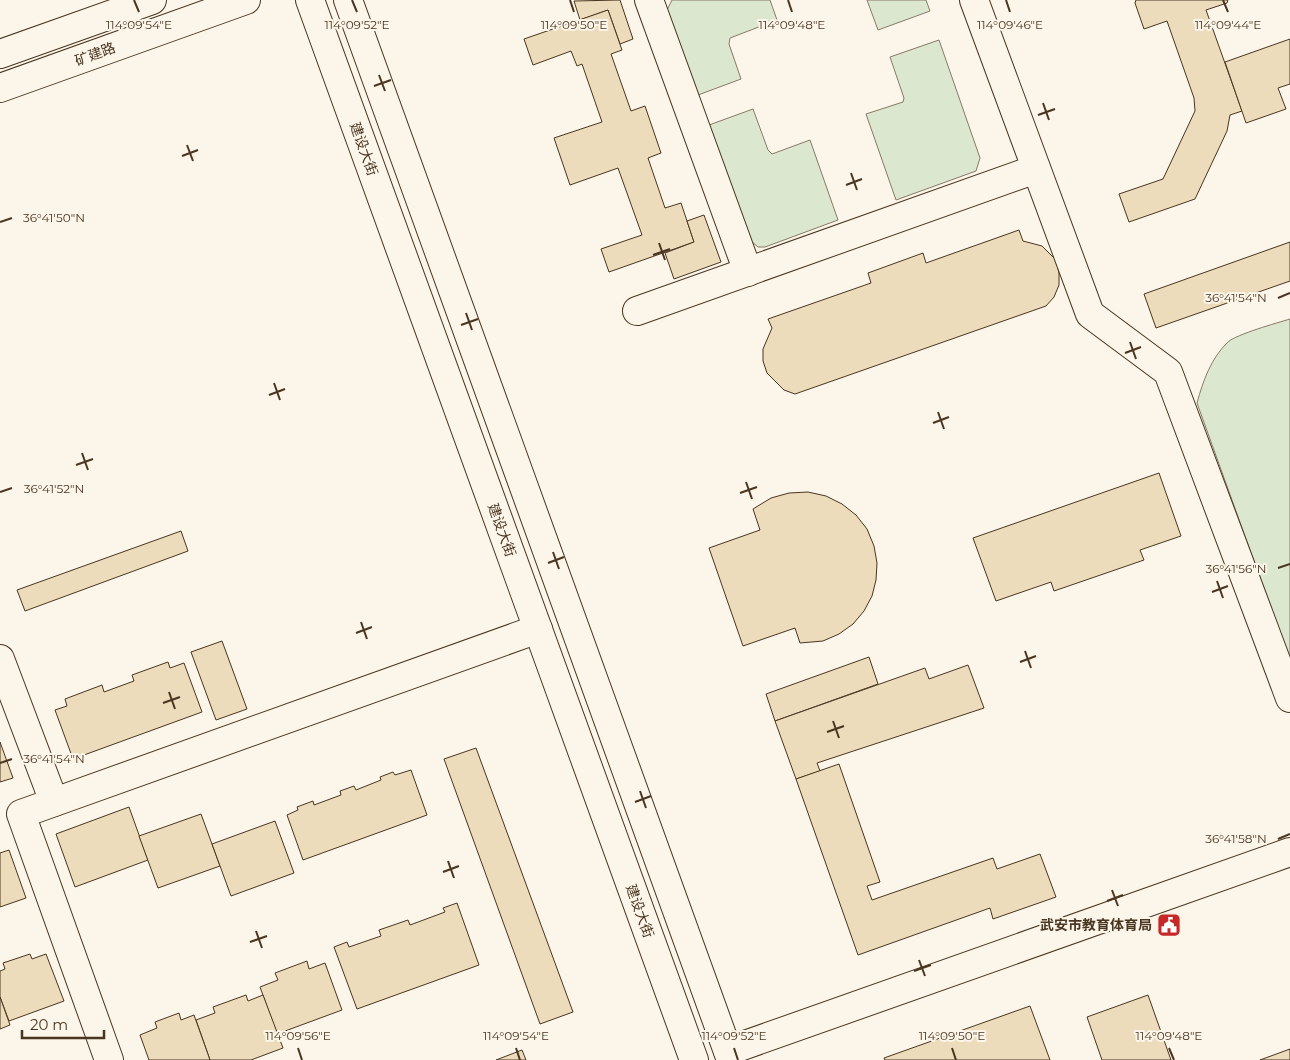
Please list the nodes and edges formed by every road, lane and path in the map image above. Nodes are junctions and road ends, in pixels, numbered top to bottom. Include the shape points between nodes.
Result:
1 (152, 0) edge
2 (246, 0) edge
3 (310, 0) edge
4 (348, 0) edge
5 (649, 0) edge
6 (974, 0) edge
7 (0, 54) edge
8 (0, 88) edge
9 (1036, 169) junction
10 (748, 272) junction
11 (637, 311) dead end
12 (538, 629) junction
13 (0, 659) edge
14 (1290, 698) edge
15 (54, 802) junction
16 (1290, 852) edge
17 (729, 1055) edge
18 (109, 1060) edge
19 (694, 1060) edge

1 - 7 main road
2 - 8 main road, 矿建路
3 - 12 main road, 建设大街
4 - 17 main road
5 - 10 main road
6 - 9 main road
9 - 10 main road
9 - 14 main road via 1090,314 1168,372
10 - 11 main road
12 - 15 main road
12 - 19 main road, 建设大街
13 - 15 main road
15 - 18 main road via 21,814
16 - 17 main road

